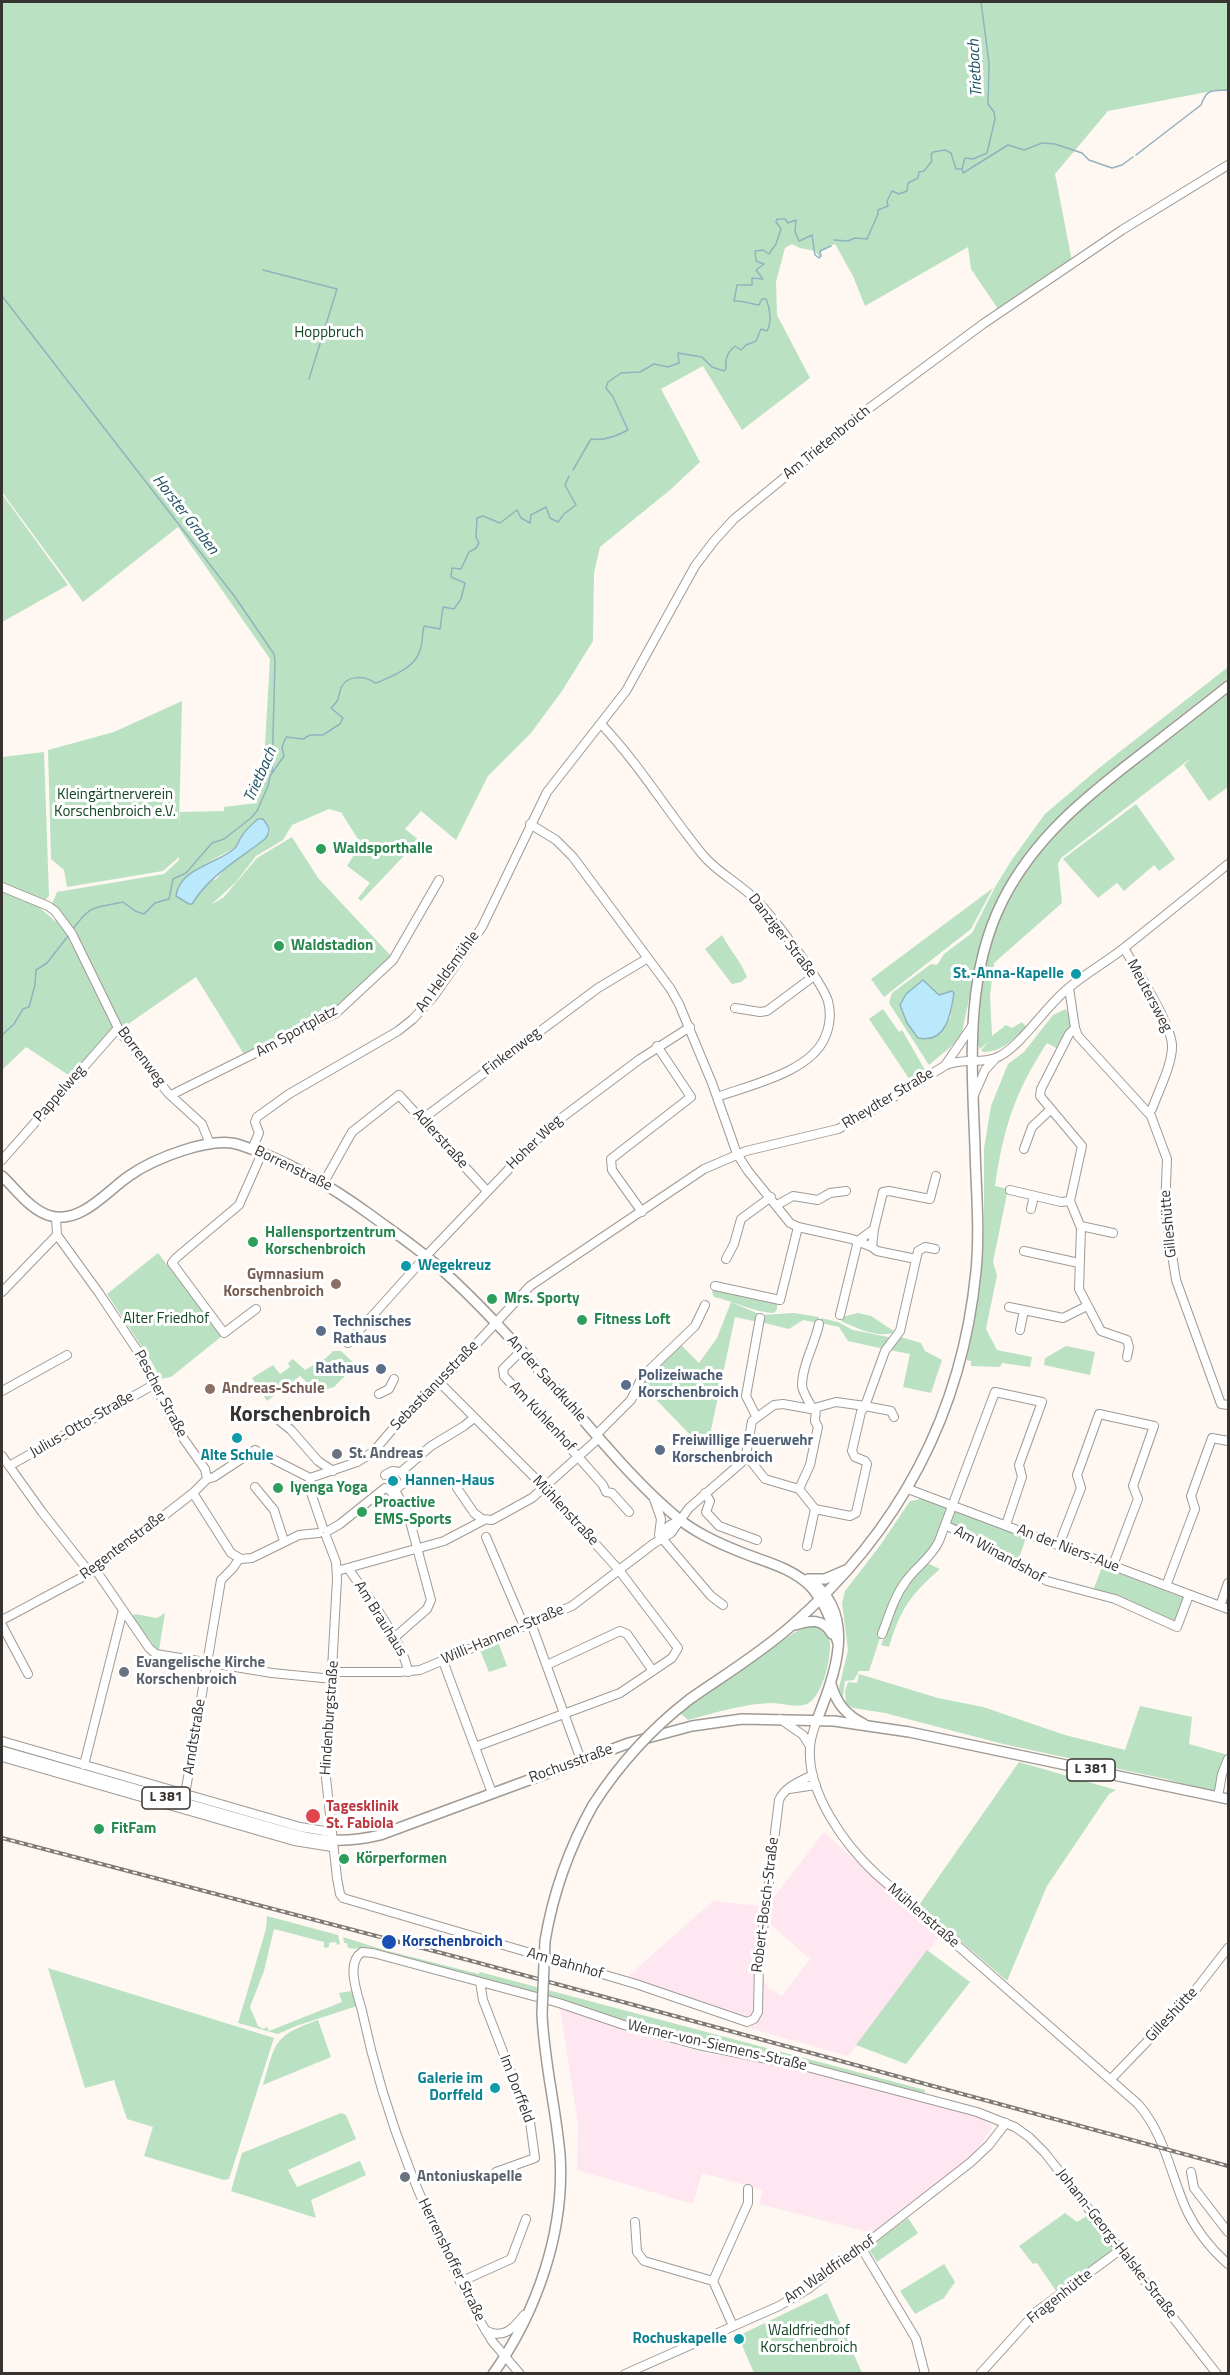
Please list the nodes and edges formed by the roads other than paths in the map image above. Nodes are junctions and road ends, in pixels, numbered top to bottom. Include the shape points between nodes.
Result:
1 (1228, 165) edge
2 (1228, 686) edge
3 (601, 724) junction
4 (530, 824) junction
5 (1228, 864) edge
6 (439, 880) dead end
7 (2, 887) edge
8 (1124, 948) junction
9 (648, 958) junction
10 (814, 976) junction
11 (1069, 988) junction
12 (735, 1008) dead end
13 (972, 1026) junction
14 (690, 1027) junction
15 (118, 1028) junction
16 (1075, 1028) junction
17 (657, 1047) junction
18 (996, 1058) junction
19 (972, 1061) junction
20 (946, 1065) junction
21 (171, 1095) junction
22 (717, 1097) junction
23 (973, 1098) junction
24 (1050, 1110) junction
25 (1149, 1112) junction
26 (421, 1120) junction
27 (210, 1144) junction
28 (252, 1149) junction
29 (1024, 1149) dead end
30 (262, 1153) junction
31 (736, 1154) junction
32 (2, 1160) edge
33 (2, 1176) edge
34 (936, 1176) dead end
35 (324, 1182) junction
36 (1010, 1190) dead end
37 (487, 1191) junction
38 (846, 1191) dead end
39 (1034, 1196) junction
40 (771, 1197) junction
41 (1070, 1201) junction
42 (777, 1205) junction
43 (1031, 1209) dead end
44 (642, 1212) junction
45 (56, 1217) junction
46 (1080, 1226) junction
47 (798, 1227) junction
48 (874, 1230) junction
49 (1113, 1233) dead end
50 (57, 1235) junction
51 (858, 1241) junction
52 (872, 1247) junction
53 (935, 1249) dead end
54 (1024, 1251) dead end
55 (426, 1256) junction
56 (726, 1259) dead end
57 (916, 1259) junction
58 (1079, 1263) junction
59 (715, 1286) dead end
60 (2, 1292) edge
61 (705, 1305) dead end
62 (1087, 1306) junction
63 (1009, 1307) dead end
64 (256, 1309) dead end
65 (1024, 1310) junction
66 (840, 1315) dead end
67 (760, 1317) dead end
68 (495, 1322) junction
69 (819, 1324) dead end
70 (1020, 1330) dead end
71 (348, 1343) dead end
72 (521, 1351) junction
73 (67, 1355) dead end
74 (1127, 1358) dead end
75 (394, 1379) dead end
76 (440, 1383) junction
77 (155, 1384) junction
78 (2, 1391) edge
79 (379, 1394) dead end
80 (1228, 1405) edge
81 (865, 1406) junction
82 (814, 1408) junction
83 (270, 1413) dead end
84 (756, 1416) junction
85 (894, 1417) dead end
86 (474, 1418) junction
87 (598, 1436) junction
88 (1228, 1441) edge
89 (746, 1455) junction
90 (2, 1456) edge
91 (579, 1457) junction
92 (9, 1466) junction
93 (333, 1471) junction
94 (401, 1472) junction
95 (385, 1475) dead end
96 (310, 1478) junction
97 (207, 1479) junction
98 (255, 1487) dead end
99 (458, 1488) dead end
100 (544, 1488) junction
101 (799, 1489) junction
102 (908, 1489) junction
103 (193, 1493) junction
104 (705, 1493) junction
105 (392, 1494) junction
106 (653, 1496) junction
107 (953, 1505) junction
108 (815, 1509) junction
109 (629, 1512) dead end
110 (680, 1520) junction
111 (481, 1521) junction
112 (1006, 1525) junction
113 (945, 1526) junction
114 (324, 1532) junction
115 (660, 1537) junction
116 (757, 1540) dead end
117 (284, 1541) junction
118 (807, 1545) dead end
119 (1059, 1545) junction
120 (418, 1548) junction
121 (239, 1558) junction
122 (1113, 1566) junction
123 (348, 1568) junction
124 (851, 1568) junction
125 (619, 1570) junction
126 (787, 1570) junction
127 (92, 1571) junction
128 (337, 1571) junction
129 (808, 1579) junction
130 (1228, 1583) edge
131 (1166, 1586) junction
132 (1190, 1594) junction
133 (823, 1596) junction
134 (723, 1605) dead end
135 (1220, 1606) junction
136 (1228, 1609) edge
137 (123, 1610) junction
138 (2, 1623) edge
139 (528, 1625) junction
140 (789, 1628) junction
141 (882, 1634) dead end
142 (394, 1638) junction
143 (838, 1643) junction
144 (443, 1661) junction
145 (207, 1662) junction
146 (547, 1665) junction
147 (653, 1671) junction
148 (408, 1672) junction
149 (28, 1674) dead end
150 (333, 1676) junction
151 (831, 1684) junction
152 (565, 1715) junction
153 (779, 1719) junction
154 (817, 1720) junction
155 (873, 1726) junction
156 (2, 1741) edge
157 (810, 1746) junction
158 (475, 1747) junction
159 (2, 1751) edge
160 (2, 1757) edge
161 (1228, 1759) edge
162 (581, 1760) junction
163 (84, 1765) junction
164 (813, 1775) junction
165 (816, 1785) junction
166 (789, 1789) junction
167 (492, 1793) junction
168 (185, 1795) junction
169 (1218, 1797) junction
170 (1228, 1799) edge
171 (332, 1840) junction
172 (345, 1898) joint
173 (1228, 1947) edge
174 (359, 1953) joint
175 (480, 1982) junction
176 (749, 2022) joint
177 (1111, 2079) junction
178 (1006, 2123) junction
179 (496, 2172) dead end
180 (1191, 2172) dead end
181 (748, 2189) dead end
182 (526, 2219) dead end
183 (635, 2222) dead end
184 (1228, 2232) edge
185 (862, 2249) junction
186 (1120, 2250) junction
187 (1228, 2264) edge
188 (713, 2281) junction
189 (460, 2282) junction
190 (530, 2306) junction
191 (733, 2326) junction
192 (484, 2329) junction
193 (505, 2356) junction
194 (493, 2373) edge
195 (520, 2373) edge
196 (625, 2373) edge
197 (925, 2373) edge
198 (980, 2373) edge
199 (1217, 2373) edge

1 - 3 street, Am Trietenbroich via 1122,230 983,324 864,411 740,513 695,566 630,685
2 - 13 main road via 1087,797 1029,857 1001,903 986,939
3 - 4 street, Am Trietenbroich via 551,786
3 - 10 street, Danziger Straße via 707,861 759,903
4 - 9 street via 556,840 573,857
4 - 28 street, An Heldsmühle via 482,927 427,1005 391,1036 289,1094 257,1117 259,1132
5 - 8 street
6 - 21 street, Am Sportplatz via 393,960 336,1012
7 - 15 street, Borrenweg via 52,908 70,931
8 - 11 street
8 - 25 street, Meutersweg via 1173,1044
9 - 14 street via 675,995
9 - 26 street, Finkenweg via 604,984
10 - 12 street via 767,1011
10 - 22 street, Danziger Straße via 830,1013 827,1032 817,1052 797,1067
11 - 16 street, Gilleshütte
11 - 18 street via 1018,1042
13 - 19 main road
13 - 20 street
14 - 17 street, Hoher Weg
14 - 22 street
15 - 21 street, Borrenweg
15 - 32 street, Pappelweg
16 - 24 street via 1040,1090 1041,1099
16 - 25 street, Gilleshütte via 1080,1039
17 - 37 street, Hoher Weg via 553,1123
17 - 44 street via 691,1097 611,1159 612,1170
18 - 19 street, Rheydter Straße
18 - 23 street via 985,1070
19 - 20 street, Rheydter Straße
19 - 23 main road
20 - 31 street, Rheydter Straße via 838,1129
21 - 27 street, Borrenweg via 200,1121
22 - 31 street
23 - 102 main road via 977,1251 971,1310 947,1402
24 - 29 street via 1031,1129
24 - 41 street via 1082,1146
25 - 80 street, Gilleshütte via 1167,1159 1165,1210 1176,1280 1221,1404
26 - 35 street, Adlerstraße via 403,1096 398,1095 352,1132
26 - 37 street, Adlerstraße
27 - 28 main road, Borrenstraße via 224,1142
27 - 45 main road via 144,1167 79,1214
28 - 30 main road, Borrenstraße
30 - 35 main road, Borrenstraße
30 - 64 street via 239,1205 172,1262 224,1333
31 - 40 street
31 - 44 street, Rheydter Straße via 707,1167
33 - 45 main road via 35,1208
34 - 48 street via 930,1200 883,1192
35 - 55 main road, Borrenstraße
36 - 39 street
37 - 55 street, Hoher Weg
38 - 42 street via 818,1200 792,1196
39 - 41 street
39 - 43 street
40 - 42 street
40 - 56 street via 741,1219
41 - 46 street
42 - 47 street via 788,1221
44 - 68 street, Rheydter Straße via 533,1284
45 - 50 street
46 - 49 street
46 - 58 street
47 - 51 street
47 - 59 street via 780,1300
48 - 51 street
48 - 52 street
50 - 60 street
50 - 77 street, Pescher Straße via 111,1310
51 - 52 street
51 - 66 street
52 - 57 street
53 - 57 street via 925,1247 918,1251
54 - 58 street
55 - 68 main road, Borrenstraße
55 - 71 street, Hoher Weg
57 - 81 street via 901,1329 885,1351
58 - 62 street via 1079,1291
61 - 87 street, An der Sandkuhle via 694,1328 642,1377 631,1400
62 - 65 street via 1064,1318
62 - 74 street via 1102,1332 1127,1340
63 - 65 street
65 - 70 street
67 - 84 street via 746,1396
68 - 72 main road, An der Sandkuhle
68 - 76 street, Sebastianusstraße
69 - 82 street via 802,1387
72 - 87 main road, An der Sandkuhle
72 - 91 street, Am Kuhlenhof via 503,1368 503,1375
73 - 78 street
75 - 79 street via 389,1389
76 - 86 street, Mühlenstraße
76 - 93 street, Sebastianusstraße via 373,1452
77 - 92 street, Julius-Otto-Straße
77 - 97 street, Pescher Straße via 178,1431 205,1469
81 - 82 street via 836,1402
81 - 85 street via 891,1411
81 - 108 street via 852,1451 867,1464 857,1512 850,1516
82 - 84 street via 777,1404
82 - 101 street via 818,1427 810,1465
83 - 93 street
84 - 89 street via 750,1425
86 - 94 street
86 - 100 street, Mühlenstraße
87 - 91 street, Am Kuhlenhof
87 - 106 main road, An der Sandkuhle
88 - 131 street via 1212,1438 1191,1496 1195,1509
89 - 101 street via 767,1481
89 - 104 street, Willi-Hannen-Straße
90 - 92 street, Willi-Hannen-Straße
91 - 100 street, Am Kuhlenhof
91 - 109 street, Am Kuhlenhof via 606,1492 612,1493
92 - 127 street, Willi-Hannen-Straße
93 - 96 street, Sebastianusstraße
94 - 95 street
94 - 105 street via 407,1480
96 - 97 street, Regentenstraße via 255,1450
96 - 114 street, Hindenburgstraße via 310,1490
97 - 103 street, Regentenstraße
98 - 117 street via 274,1510
99 - 111 street
100 - 111 street, Am Kuhlenhof via 495,1519
100 - 125 street, Mühlenstraße
101 - 108 street
102 - 107 street, An der Niers-Aue
102 - 124 main road
103 - 121 street via 230,1551
103 - 127 street, Regentenstraße
104 - 110 street, Willi-Hannen-Straße
104 - 116 street via 710,1501 706,1512 716,1524
105 - 114 street via 385,1488
105 - 120 street via 397,1494 404,1506
106 - 110 main road, An der Sandkuhle
106 - 115 street via 662,1519
107 - 112 street, An der Niers-Aue
107 - 112 street, Am Winandshof via 995,1392 1042,1402 1019,1465 1022,1478
107 - 113 street, Am Winandshof
108 - 118 street
110 - 115 street, Willi-Hannen-Straße
110 - 126 main road, An der Sandkuhle via 713,1540
111 - 120 street, Am Kuhlenhof via 449,1539
111 - 139 street
112 - 119 street, An der Niers-Aue
113 - 132 street, Am Winandshof via 1047,1581 1115,1599 1177,1627
113 - 141 street via 933,1552 899,1592
114 - 117 street
114 - 128 street, Hindenburgstraße
115 - 125 street, Willi-Hannen-Straße
115 - 134 street
117 - 121 street via 250,1559
119 - 122 street, An der Niers-Aue
119 - 122 street via 1081,1488 1077,1475 1099,1414 1154,1426 1133,1486 1138,1498
120 - 123 street, Am Kuhlenhof
120 - 142 street via 430,1606
121 - 145 street, Arndtstraße via 221,1579
122 - 131 street, An der Niers-Aue
123 - 128 street, Am Kuhlenhof
123 - 142 street, Am Brauhaus
124 - 129 main road via 825,1579
124 - 133 main road
125 - 139 street, Willi-Hannen-Straße via 572,1606
125 - 147 street, Mühlenstraße via 678,1648 675,1655
126 - 129 main road, An der Sandkuhle
126 - 133 main road, An der Sandkuhle
127 - 137 street, Willi-Hannen-Straße
127 - 138 street, Regentenstraße
128 - 150 street, Hindenburgstraße
129 - 133 main road, An der Sandkuhle
130 - 135 street
131 - 132 street, An der Niers-Aue
132 - 135 street, An der Niers-Aue
133 - 140 main road
133 - 143 main road, Mühlenstraße via 836,1617
135 - 136 street, An der Niers-Aue
137 - 145 street, Willi-Hannen-Straße via 153,1652
137 - 163 street
138 - 149 street, Regentenstraße
139 - 144 street, Willi-Hannen-Straße
139 - 146 street
140 - 143 main road via 819,1622
140 - 190 main road, bridge via 690,1699 637,1746 593,1805 564,1867 545,1941 541,1982 560,2164 555,2227
142 - 148 street, Am Brauhaus
143 - 151 main road, Mühlenstraße
144 - 148 street, Willi-Hannen-Straße
144 - 158 street
145 - 150 street, Willi-Hannen-Straße via 272,1673
145 - 168 street, Arndtstraße
146 - 147 street via 620,1631 627,1634
146 - 152 street
147 - 152 street via 620,1693
148 - 150 street, Willi-Hannen-Straße
150 - 171 street, Hindenburgstraße via 326,1778
151 - 154 main road, Mühlenstraße
151 - 155 main road via 840,1706
152 - 158 street
152 - 162 street
153 - 154 main road, Rochusstraße / L 381
153 - 157 street via 803,1735
153 - 162 main road, Rochusstraße / L 381 via 692,1726
154 - 155 main road, L 381
154 - 157 street, Mühlenstraße
155 - 169 main road, L 381
156 - 163 street
157 - 164 street, Mühlenstraße
158 - 167 street
159 - 171 main road, L 381 via 297,1835
160 - 171 street via 294,1841
161 - 169 street
162 - 167 main road, Rochusstraße / L 381
163 - 168 street
164 - 165 street, Mühlenstraße
164 - 166 street
165 - 166 street
165 - 177 street, Mühlenstraße via 840,1833 869,1868
166 - 176 street, Robert-Bosch-Straße via 779,1802 759,1963 758,2012
167 - 171 main road, Rochusstraße / L 381 via 380,1835
168 - 171 street via 311,1830
169 - 170 main road, L 381
171 - 172 street, Hindenburgstraße via 340,1894
172 - 176 street, Am Bahnhof via 466,1932
173 - 177 street, Gilleshütte via 1190,1997
174 - 175 street, Werner-von-Siemens-Straße via 369,1952
174 - 189 street, Herrenshoffer Straße via 353,1968 381,2092 410,2174
175 - 178 street, Werner-von-Siemens-Straße via 646,2031 807,2067
175 - 179 street, Im Dorffeld via 534,2141 535,2158
177 - 187 street, Mühlenstraße via 1138,2104 1157,2131 1190,2217
178 - 185 street, Am Waldfriedhof via 979,2155
178 - 186 street, Johann-Georg-Halske-Straße via 1040,2146
180 - 184 street via 1194,2188
181 - 188 street via 748,2203
182 - 189 street via 511,2259
183 - 188 street via 637,2252 644,2261
185 - 191 street, Am Waldfriedhof via 803,2292
185 - 197 street via 914,2336
186 - 198 street, Fragenhütte via 1036,2312
186 - 199 street, Johann-Georg-Halske-Straße
188 - 191 street
189 - 192 street, Herrenshoffer Straße
190 - 192 street via 507,2333 494,2334
190 - 193 main road
191 - 196 street, Am Waldfriedhof
192 - 193 street, Herrenshoffer Straße
193 - 194 main road
193 - 195 street, Herrenshoffer Straße

